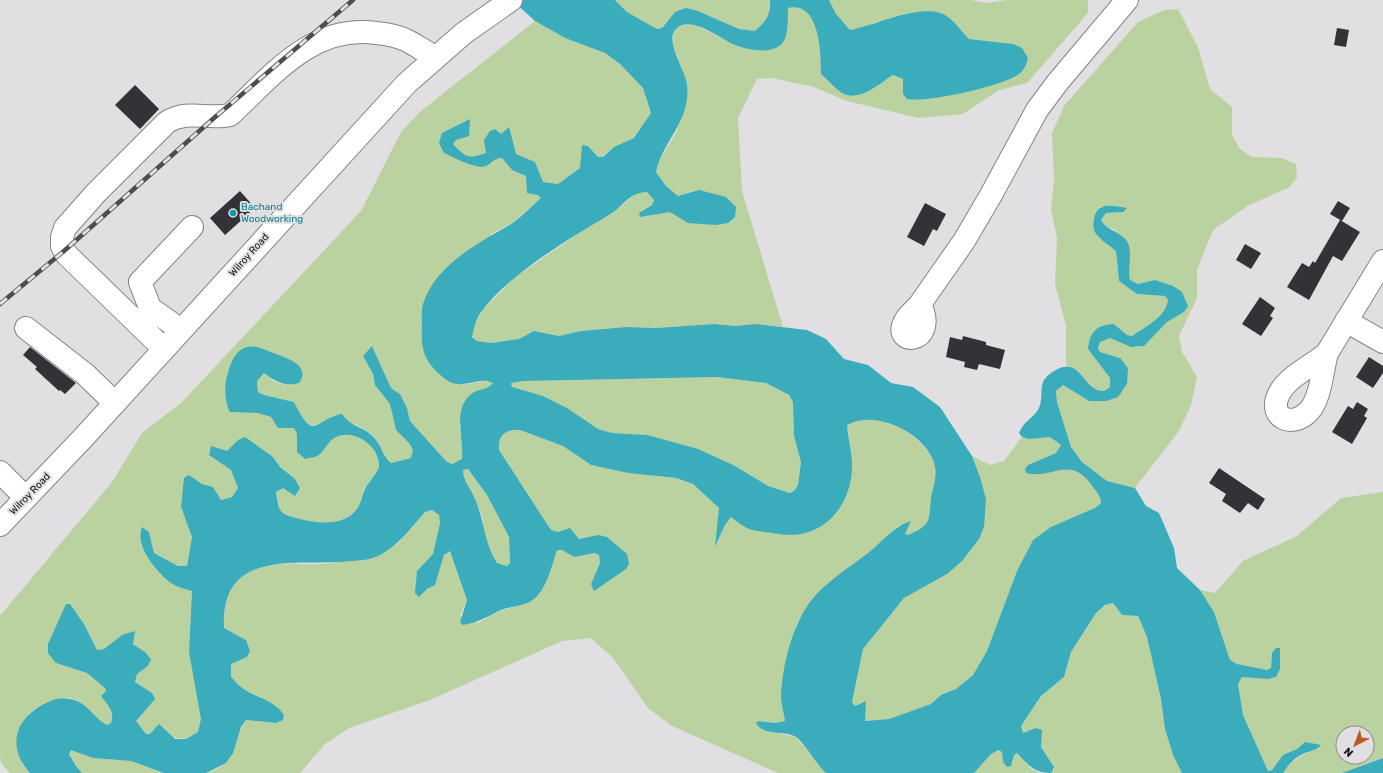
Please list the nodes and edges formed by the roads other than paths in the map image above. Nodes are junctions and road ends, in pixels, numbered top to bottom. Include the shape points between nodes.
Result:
1 (1128, 0) edge
2 (504, 5) edge
3 (435, 57) junction
4 (192, 226) dead end
5 (1383, 260) edge
6 (920, 304) dead end
7 (1346, 321) junction
8 (26, 328) dead end
9 (181, 330) junction
10 (1383, 342) edge
11 (164, 349) junction
12 (1327, 353) dead end
13 (115, 404) junction
14 (0, 472) edge
15 (26, 498) junction
16 (0, 526) edge

1 - 6 main road via 1045,99 964,241
2 - 3 main road, Wilroy Road
3 - 9 main road, Wilroy Road via 391,100
3 - 11 main road via 408,41 388,34 364,31 324,38 293,58 230,115 217,118 189,114 176,116 166,122 95,194 65,228 62,246 66,254
4 - 9 main road via 140,282 150,308
5 - 7 main road
7 - 10 main road
7 - 12 main road
8 - 13 main road via 85,374
9 - 11 main road, Wilroy Road
11 - 13 main road, Wilroy Road
13 - 15 main road, Wilroy Road
14 - 15 main road
15 - 16 main road, Wilroy Road

